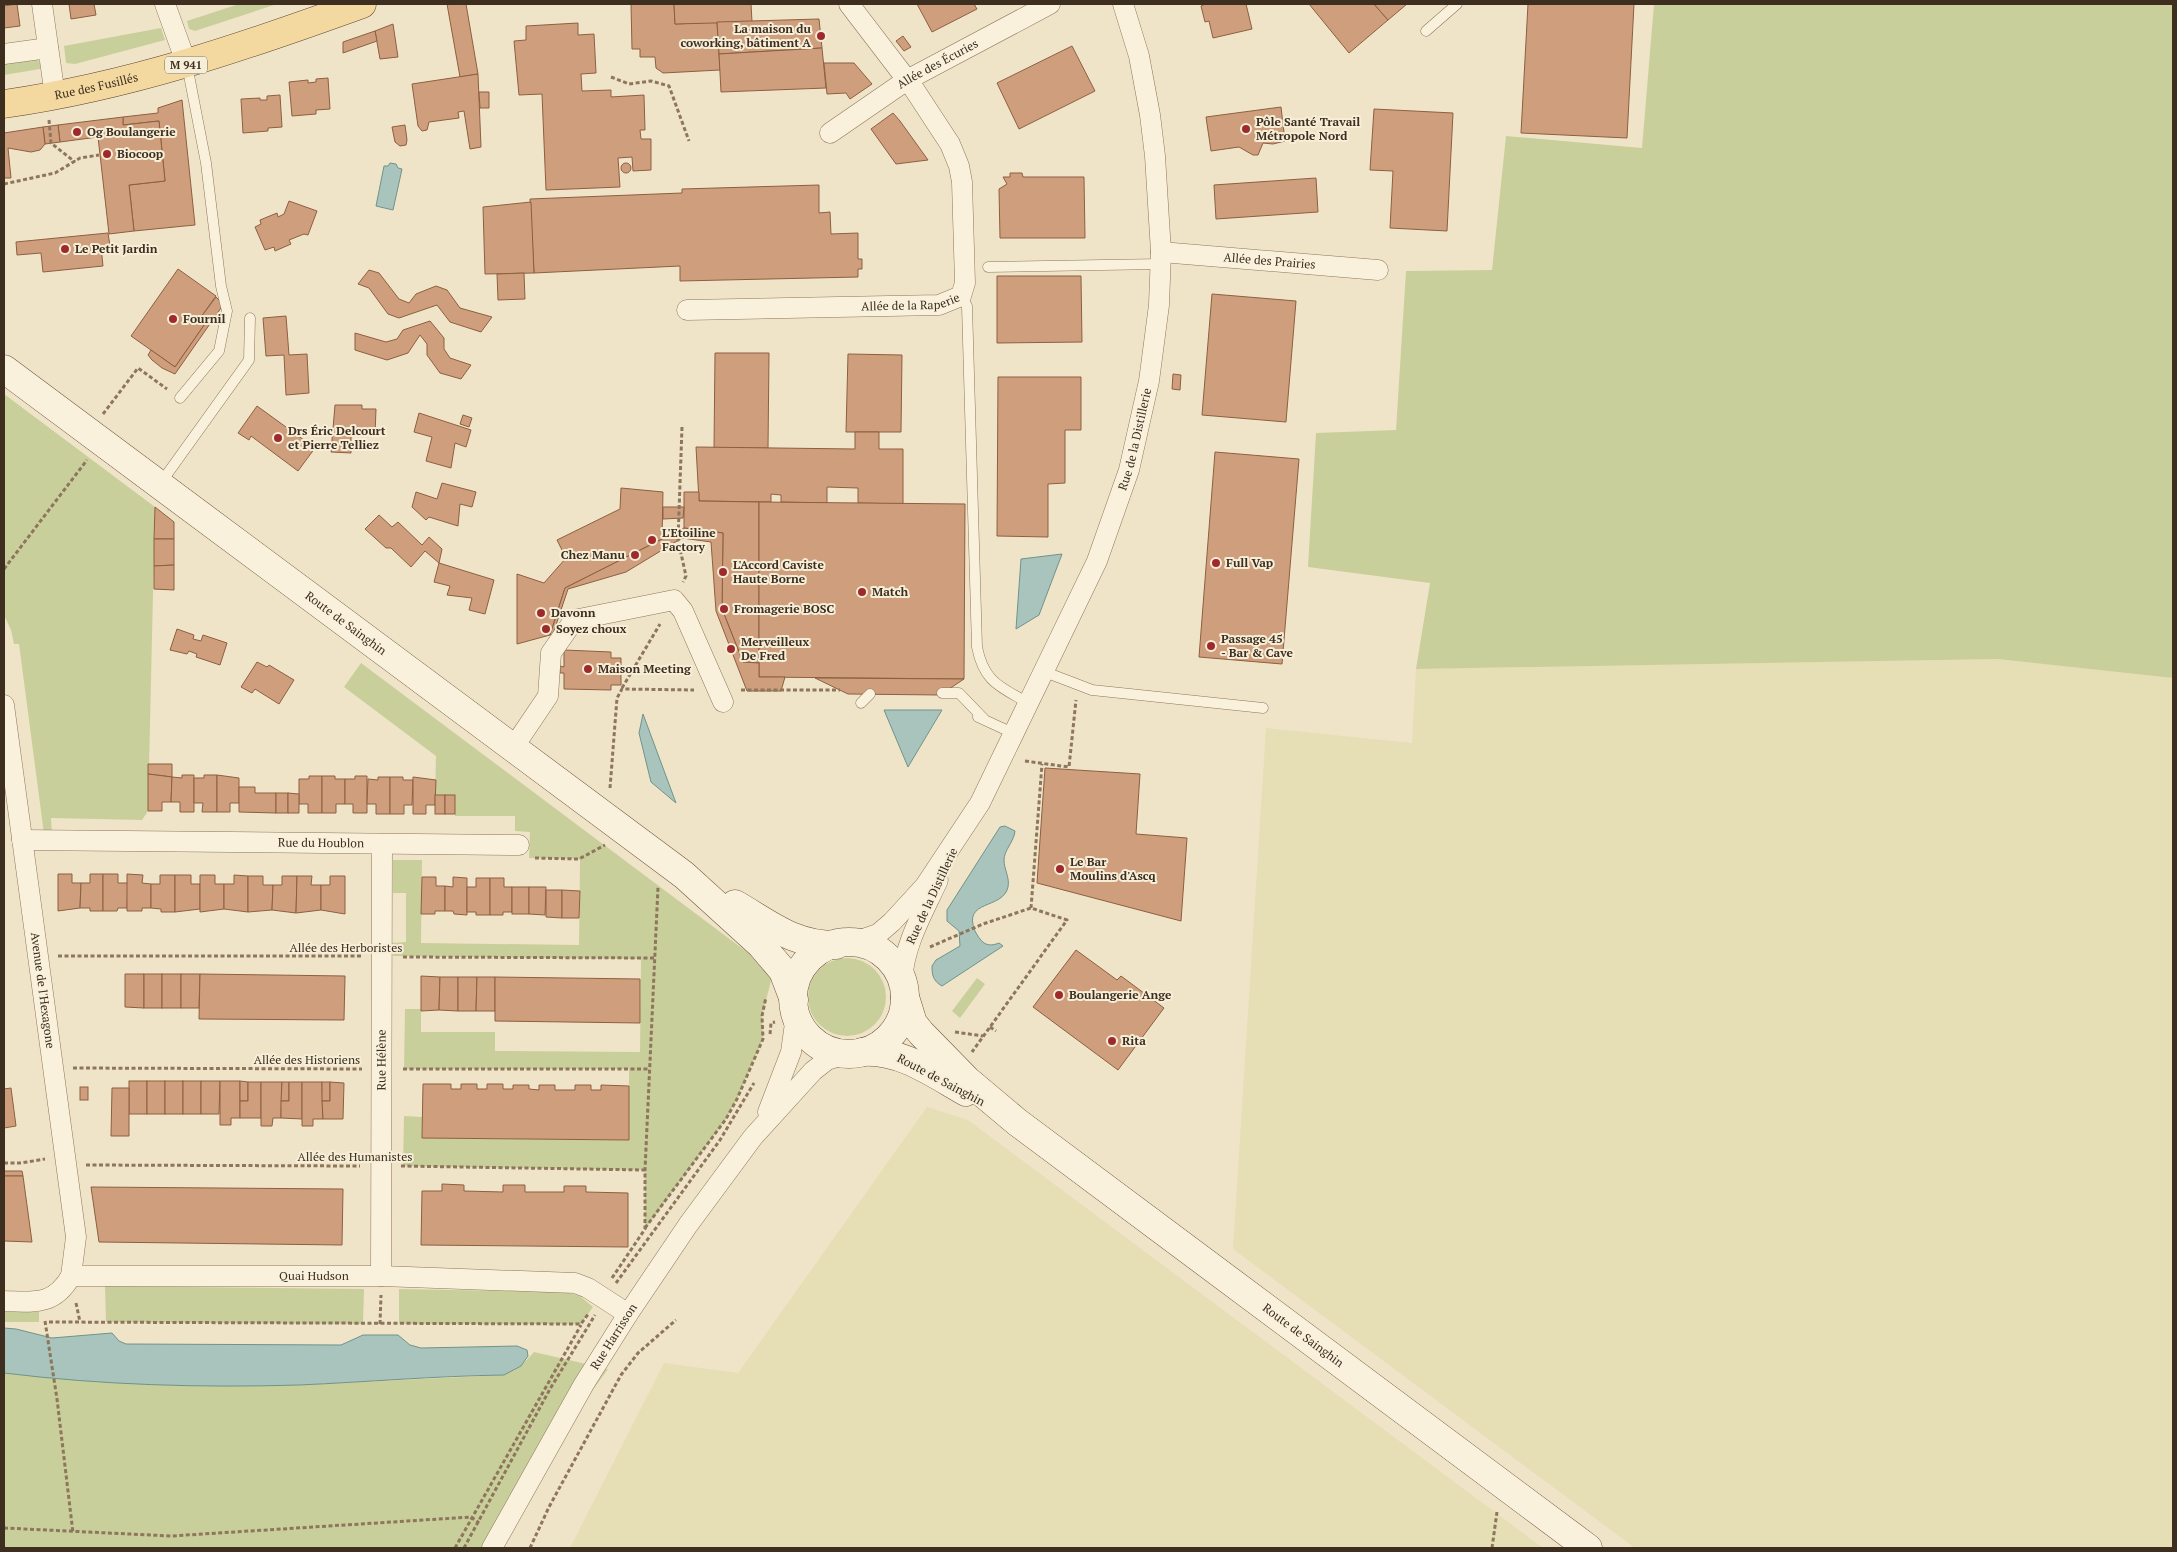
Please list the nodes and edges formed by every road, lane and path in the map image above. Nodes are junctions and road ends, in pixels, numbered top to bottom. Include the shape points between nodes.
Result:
1 (42, 4) edge
2 (165, 4) edge
3 (362, 4) edge
4 (850, 4) edge
5 (1050, 4) edge
6 (1123, 4) edge
7 (1457, 4) edge
8 (1426, 31) dead end
9 (48, 48) junction
10 (4, 54) edge
11 (186, 65) junction
12 (611, 77) dead end
13 (907, 80) junction
14 (4, 104) edge
15 (52, 105) junction
16 (830, 133) dead end
17 (689, 141) dead end
18 (99, 155) dead end
19 (75, 162) junction
20 (4, 184) edge
21 (1161, 258) junction
22 (988, 267) dead end
23 (1378, 270) dead end
24 (961, 296) junction
25 (687, 310) dead end
26 (250, 318) dead end
27 (4, 369) edge
28 (180, 398) joint
29 (100, 418) dead end
30 (682, 427) dead end
31 (90, 456) dead end
32 (159, 485) junction
33 (4, 569) edge
34 (674, 600) junction
35 (1045, 672) junction
36 (1077, 684) junction
37 (622, 688) junction
38 (840, 690) dead end
39 (942, 693) dead end
40 (870, 694) dead end
41 (721, 696) junction
42 (861, 703) dead end
43 (1030, 704) junction
44 (4, 705) edge
45 (1263, 708) dead end
46 (973, 714) dead end
47 (984, 719) junction
48 (1015, 734) junction
49 (513, 748) junction
50 (1025, 761) dead end
51 (1042, 764) junction
52 (609, 797) dead end
53 (15, 829) edge
54 (957, 840) junction
55 (605, 842) dead end
56 (382, 844) junction
57 (519, 845) joint
58 (688, 878) junction
59 (658, 882) dead end
60 (1031, 908) junction
61 (844, 944) junction
62 (926, 948) dead end
63 (37, 956) junction
64 (382, 956) junction
65 (654, 958) junction
66 (904, 989) junction
67 (768, 991) dead end
68 (795, 1008) junction
69 (990, 1027) junction
70 (996, 1031) dead end
71 (948, 1032) dead end
72 (984, 1036) junction
73 (854, 1053) junction
74 (970, 1054) dead end
75 (53, 1068) junction
76 (382, 1069) junction
77 (650, 1069) junction
78 (1016, 1122) junction
79 (754, 1137) junction
80 (65, 1160) junction
81 (4, 1162) edge
82 (382, 1166) junction
83 (645, 1170) junction
84 (645, 1228) junction
85 (71, 1276) junction
86 (381, 1276) junction
87 (600, 1296) junction
88 (4, 1301) edge
89 (628, 1314) junction
90 (676, 1320) dead end
91 (39, 1322) dead end
92 (45, 1322) junction
93 (380, 1324) junction
94 (581, 1324) junction
95 (1506, 1488) junction
96 (471, 1517) junction
97 (4, 1528) edge
98 (73, 1533) junction
99 (494, 1543) edge
100 (455, 1548) edge
101 (530, 1548) edge
102 (1492, 1548) edge
103 (1588, 1548) edge

1 - 9 street
2 - 11 street
3 - 11 main road, Rue des Fusillés / M 941
4 - 13 street, Allée de la Raperie
5 - 13 street, Allée des Écuries
6 - 21 street, Rue de la Distillerie via 1139,56 1150,115
7 - 8 lane
9 - 10 street
9 - 15 street
11 - 15 main road, Rue des Fusillés / M 941
11 - 28 lane via 206,163 227,311 219,351
12 - 17 path via 629,84 651,82 668,86
13 - 16 street, Allée des Écuries
13 - 24 street, Allée de la Raperie via 950,144 959,166 965,283
14 - 15 main road, Rue des Fusillés / M 941
15 - 19 path via 51,143
18 - 19 path
19 - 20 path via 55,173
21 - 22 lane
21 - 23 street, Allée des Prairies
21 - 35 street, Rue de la Distillerie via 1159,305 1149,381 1129,470 1098,561
24 - 25 street, Allée de la Raperie via 939,305
24 - 43 lane via 967,306 968,420 978,653 984,671 992,681
26 - 32 lane via 249,360
27 - 32 street, Route de Sainghin
28 - 29 path via 138,368
30 - 34 path via 678,540 686,576
31 - 33 path
32 - 49 street, Route de Sainghin
34 - 37 path
34 - 41 street via 683,611
34 - 49 street via 574,620 551,653 548,696
35 - 36 lane
35 - 43 street, Rue de la Distillerie
36 - 45 lane via 1092,690
36 - 51 path via 1069,767
37 - 41 path
37 - 52 path via 617,698
38 - 41 path
39 - 47 lane via 959,693
40 - 42 lane
43 - 48 street, Rue de la Distillerie
44 - 53 street, Avenue de l'Hexagone
46 - 47 lane
47 - 48 lane
48 - 54 street, Rue de la Distillerie
49 - 58 street, Route de Sainghin
50 - 51 path
51 - 60 path
53 - 56 street, Rue du Houblon
53 - 63 street, Avenue de l'Hexagone
54 - 61 street, Rue de la Distillerie via 925,886 892,922 878,934
54 - 66 street, Rue de la Distillerie via 904,958
55 - 57 path via 604,846 579,859 526,858
56 - 57 street, Rue du Houblon
56 - 64 street, Rue Hélène
58 - 61 street, Route de Sainghin via 792,938 818,945
58 - 68 street, Route de Sainghin via 767,951 783,971
59 - 65 path
60 - 62 path
60 - 69 path via 1067,920
61 - 66 street via 868,946 883,954 894,966
61 - 68 street via 820,951 802,968 796,983
63 - 64 path, Allée des Herboristes
63 - 75 street, Avenue de l'Hexagone
64 - 65 path, Allée des Herboristes
64 - 76 street, Rue Hélène
65 - 77 path
66 - 73 street via 903,1014 891,1035 878,1046
66 - 78 street, Route de Sainghin via 913,1023 921,1033 967,1080
67 - 84 path via 762,1016 763,1039 737,1099 726,1119
68 - 73 street via 804,1031 815,1042 830,1050
68 - 79 street, Rue Harrisson via 791,1052 782,1081
69 - 70 path
69 - 72 path
71 - 72 path
72 - 74 path
73 - 78 street, Route de Sainghin via 876,1051 901,1057
73 - 79 street, Rue Harrisson via 826,1060
75 - 76 path, Allée des Historiens
75 - 80 street, Avenue de l'Hexagone
76 - 77 path, Allée des Historiens
76 - 82 street, Rue Hélène
77 - 83 path
78 - 95 street, Route de Sainghin
79 - 89 street, Rue Harrisson via 688,1225
80 - 81 path, Allée des Humanistes
80 - 82 path, Allée des Humanistes
80 - 85 street, Avenue de l'Hexagone via 76,1237
82 - 83 path, Allée des Humanistes
82 - 86 street, Rue Hélène
83 - 84 path
84 - 87 path
85 - 86 street, Quai Hudson
85 - 88 street via 65,1286 47,1300
86 - 87 street, Quai Hudson via 558,1281 588,1288
86 - 93 path
87 - 89 street, Quai Hudson
87 - 94 path
89 - 99 street, Rue Harrisson via 558,1427
90 - 101 path via 638,1352 621,1375
91 - 92 path
92 - 93 path
92 - 98 path via 58,1399
93 - 94 path
94 - 96 path
95 - 102 path via 1496,1515
95 - 103 street, Route de Sainghin
96 - 98 path via 171,1536
96 - 99 path
96 - 100 path
97 - 98 path

